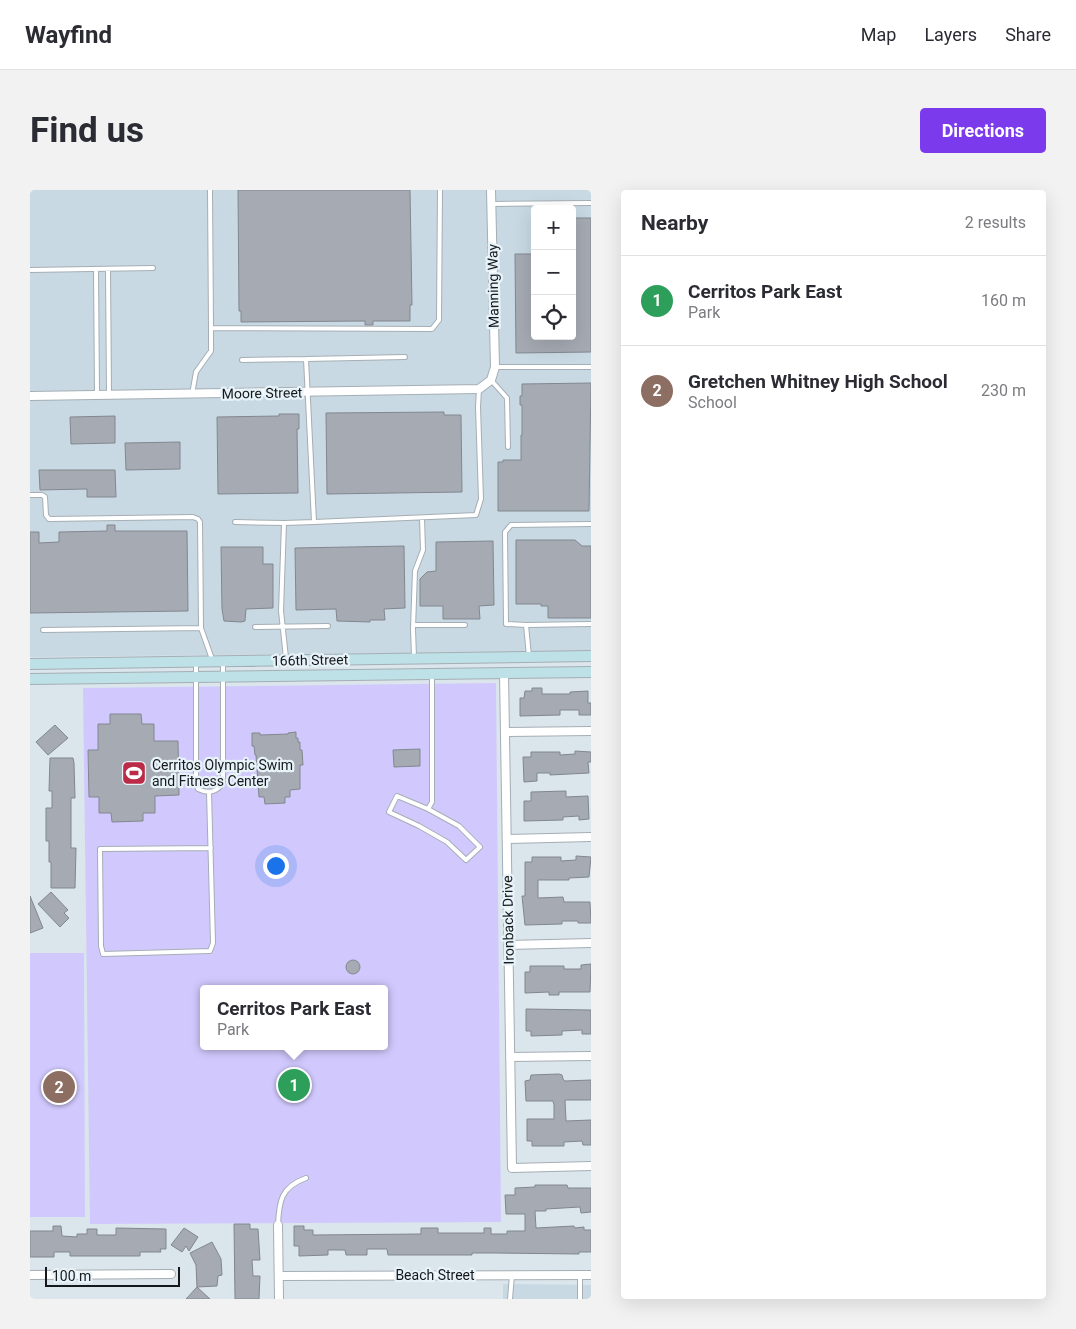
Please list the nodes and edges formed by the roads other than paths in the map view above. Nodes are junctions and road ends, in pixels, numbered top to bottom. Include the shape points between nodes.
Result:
1 (210, 190) edge
2 (440, 190) edge
3 (491, 190) edge
4 (591, 203) edge
5 (492, 204) junction
6 (153, 268) dead end
7 (96, 269) junction
8 (108, 269) junction
9 (30, 270) edge
10 (211, 328) junction
11 (405, 357) dead end
12 (306, 359) junction
13 (242, 360) dead end
14 (495, 367) junction
15 (591, 367) edge
16 (491, 380) junction
17 (479, 389) junction
18 (307, 392) junction
19 (192, 394) junction
20 (97, 395) junction
21 (109, 395) junction
22 (30, 396) edge
23 (508, 447) dead end
24 (30, 495) edge
25 (422, 518) junction
26 (235, 522) dead end
27 (314, 522) junction
28 (284, 523) junction
29 (591, 524) edge
30 (591, 624) edge
31 (413, 625) junction
32 (465, 625) dead end
33 (526, 625) junction
34 (328, 626) dead end
35 (254, 627) dead end
36 (284, 627) junction
37 (201, 628) junction
38 (43, 630) dead end
39 (591, 656) edge
40 (529, 657) junction
41 (432, 658) junction
42 (414, 659) junction
43 (286, 660) junction
44 (218, 661) junction
45 (196, 662) junction
46 (30, 664) edge
47 (591, 672) edge
48 (504, 673) junction
49 (432, 674) junction
50 (223, 676) junction
51 (196, 677) junction
52 (30, 679) edge
53 (591, 731) edge
54 (505, 732) junction
55 (209, 792) junction
56 (428, 809) junction
57 (591, 837) edge
58 (507, 839) junction
59 (211, 848) junction
60 (591, 943) edge
61 (508, 945) junction
62 (591, 1056) edge
63 (510, 1057) junction
64 (591, 1166) edge
65 (306, 1178) dead end
66 (278, 1225) joint
67 (171, 1274) dead end
68 (30, 1275) edge
69 (512, 1275) junction
70 (580, 1275) junction
71 (591, 1275) edge
72 (279, 1276) junction
73 (279, 1299) edge
74 (510, 1299) edge
75 (580, 1299) edge

1 - 10 lane
2 - 10 lane via 439,320 432,329
3 - 5 street, Manning Way
4 - 5 lane
5 - 14 street, Manning Way
6 - 8 lane
7 - 8 lane
7 - 9 lane
7 - 20 lane
8 - 21 lane
10 - 19 lane via 211,352 196,372
11 - 12 lane
12 - 13 lane
12 - 18 lane
14 - 15 lane
14 - 16 street, Manning Way
16 - 17 street
16 - 23 lane via 507,398
17 - 18 street, Moore Street
17 - 25 lane via 481,499 476,515
18 - 19 street, Moore Street
18 - 27 lane
19 - 21 street, Moore Street
20 - 21 street, Moore Street
20 - 22 street, Moore Street
24 - 37 lane via 45,497 49,519 198,519
25 - 27 lane
25 - 31 lane via 423,550 415,571
26 - 28 lane
27 - 28 lane
28 - 36 lane
29 - 33 lane via 511,525 505,532 506,624
30 - 33 lane
31 - 32 lane
31 - 42 lane
33 - 40 lane
34 - 36 lane
35 - 36 lane
36 - 43 lane
37 - 38 lane
37 - 44 lane
39 - 40 street, 166th Street
40 - 41 street, 166th Street
41 - 42 street, 166th Street
41 - 49 street
42 - 43 street, 166th Street
43 - 44 street, 166th Street
44 - 45 street, 166th Street
44 - 50 lane
45 - 46 street, 166th Street
45 - 51 lane
47 - 48 street, 166th Street
48 - 49 street, 166th Street
48 - 54 street, Ironback Drive
49 - 50 street, 166th Street
49 - 56 lane via 432,796
50 - 51 street, 166th Street
50 - 55 lane via 222,783 219,789
51 - 52 street, 166th Street
51 - 55 lane via 196,782 198,789
53 - 54 street
54 - 58 street, Ironback Drive
55 - 59 lane
56 - 56 lane via 396,796 389,812 447,842 466,860 480,847 459,826
57 - 58 street
58 - 61 street, Ironback Drive
59 - 59 lane via 100,849 103,954 210,951 213,943
60 - 61 street
61 - 63 street, Ironback Drive
62 - 63 street
63 - 64 street, Ironback Drive via 512,1168
65 - 66 lane via 291,1185 281,1197
66 - 72 street
67 - 68 street
69 - 70 street, Beach Street
69 - 72 street, Beach Street
69 - 74 lane
70 - 71 street, Beach Street
70 - 75 lane
72 - 73 street

